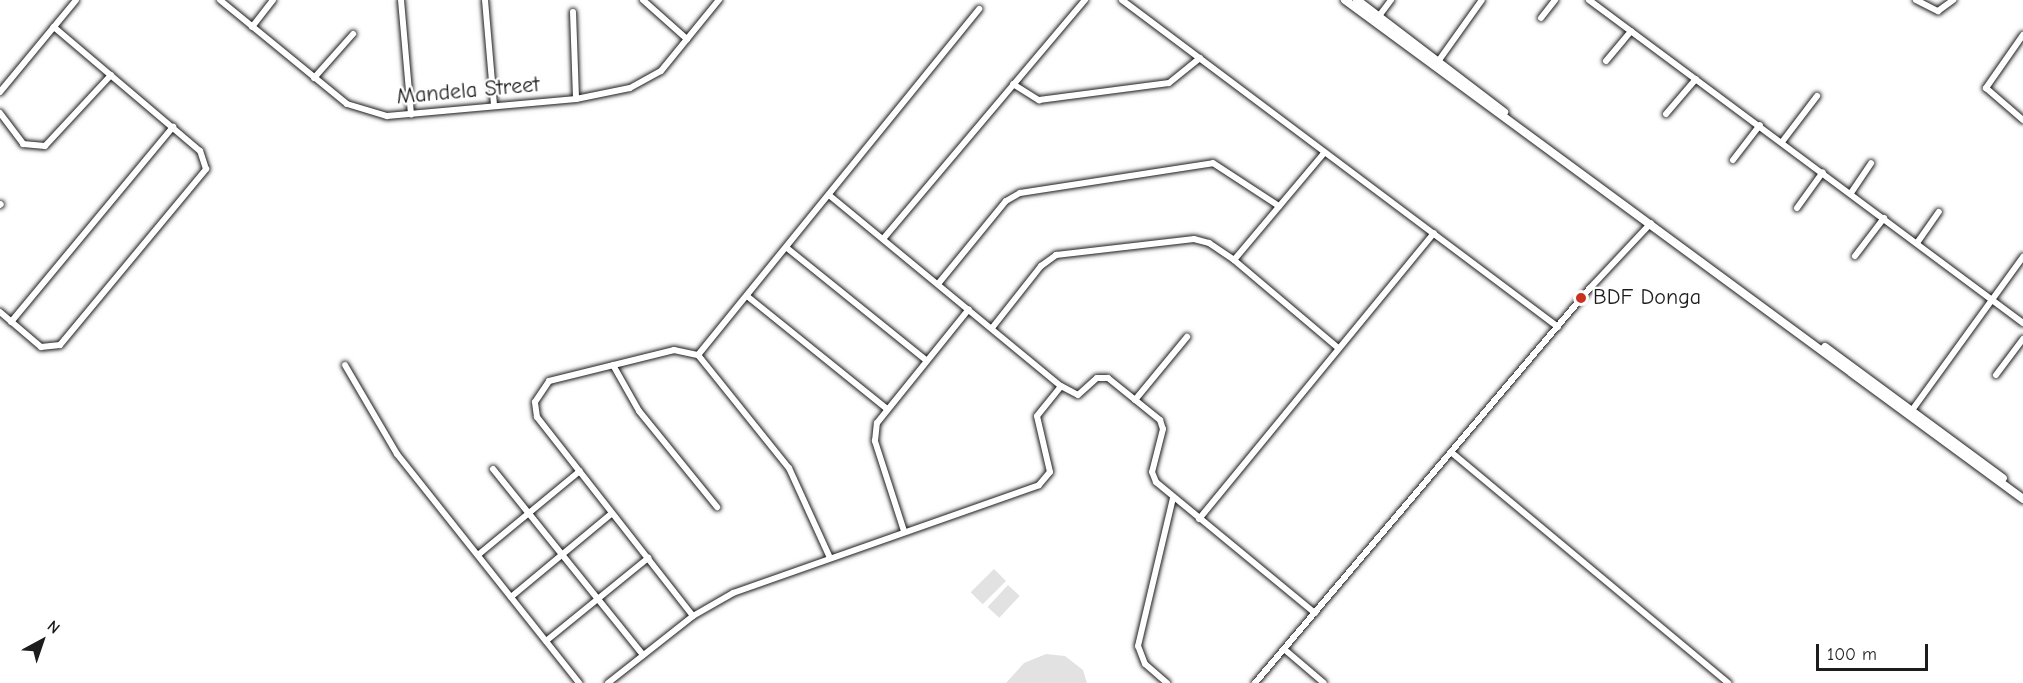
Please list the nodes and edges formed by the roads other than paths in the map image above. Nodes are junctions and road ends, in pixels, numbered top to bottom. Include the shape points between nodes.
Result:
1 (76, 0) edge
2 (220, 0) edge
3 (273, 0) edge
4 (401, 0) edge
5 (485, 0) edge
6 (643, 0) edge
7 (719, 0) edge
8 (1085, 0) edge
9 (1122, 0) edge
10 (1345, 0) edge
11 (1357, 0) edge
12 (1391, 0) edge
13 (1482, 0) edge
14 (1555, 0) edge
15 (1589, 0) edge
16 (1916, 0) edge
17 (1953, 0) edge
18 (979, 9) dead end
19 (573, 12) dead end
20 (1541, 18) dead end
21 (1377, 19) junction
22 (54, 27) junction
23 (252, 27) junction
24 (1631, 31) junction
25 (353, 34) dead end
26 (2023, 35) edge
27 (687, 39) junction
28 (1200, 58) junction
29 (1606, 61) dead end
30 (1436, 65) junction
31 (111, 75) junction
32 (314, 78) junction
33 (1696, 79) junction
34 (1013, 84) junction
35 (0, 92) edge
36 (1816, 96) dead end
37 (576, 99) junction
38 (494, 106) junction
39 (0, 113) edge
40 (1666, 114) dead end
41 (411, 115) junction
42 (2023, 120) edge
43 (1760, 125) junction
44 (173, 128) junction
45 (1782, 142) junction
46 (1324, 153) junction
47 (1733, 160) dead end
48 (1871, 163) dead end
49 (1823, 172) junction
50 (1851, 192) junction
51 (829, 195) junction
52 (1279, 206) junction
53 (1797, 208) dead end
54 (1939, 212) dead end
55 (1884, 218) junction
56 (1652, 222) junction
57 (1434, 233) junction
58 (882, 239) junction
59 (1917, 243) junction
60 (787, 248) junction
61 (1855, 256) dead end
62 (2023, 257) edge
63 (1234, 260) junction
64 (938, 284) junction
65 (747, 296) junction
66 (1992, 299) junction
67 (969, 309) junction
68 (0, 312) edge
69 (11, 322) junction
70 (2023, 323) edge
71 (1558, 327) junction
72 (992, 328) junction
73 (1187, 337) dead end
74 (2023, 339) edge
75 (1338, 348) junction
76 (698, 355) junction
77 (926, 360) junction
78 (613, 365) junction
79 (345, 366) dead end
80 (1996, 375) dead end
81 (1061, 386) junction
82 (1135, 400) junction
83 (886, 408) junction
84 (1909, 414) junction
85 (1451, 452) junction
86 (493, 469) dead end
87 (580, 471) junction
88 (2023, 493) edge
89 (1173, 498) junction
90 (2023, 499) edge
91 (717, 507) dead end
92 (612, 513) junction
93 (528, 515) junction
94 (1199, 519) junction
95 (904, 531) junction
96 (478, 555) junction
97 (560, 555) junction
98 (648, 558) junction
99 (830, 558) junction
100 (511, 597) junction
101 (595, 599) junction
102 (1315, 613) junction
103 (693, 616) junction
104 (546, 641) junction
105 (1284, 649) junction
106 (643, 655) junction
107 (579, 683) edge
108 (608, 683) edge
109 (1167, 683) edge
110 (1255, 683) edge
111 (1324, 683) edge
112 (1728, 683) edge

1 - 22 street
2 - 23 street, Mandela Street
3 - 23 street
4 - 41 street
5 - 38 street
6 - 27 street
7 - 27 street, Mandela Street
8 - 34 street
9 - 28 street
10 - 21 main road
11 - 21 main road
12 - 21 street
13 - 30 street
14 - 20 street
15 - 24 street
16 - 17 street via 1938,11
18 - 51 street
19 - 37 street
21 - 30 main road
22 - 31 street
22 - 35 street
23 - 32 street, Mandela Street
24 - 29 street
24 - 33 street
25 - 32 street
26 - 42 street via 1986,88
27 - 37 street, Mandela Street via 661,71 641,84
28 - 34 street via 1169,83 1039,100
28 - 46 street
30 - 56 main road
31 - 39 street via 45,146 23,144
31 - 44 street
32 - 41 street, Mandela Street via 360,111 380,116
33 - 40 street
33 - 43 street
34 - 58 street
36 - 45 street
37 - 38 street, Mandela Street
38 - 41 street, Mandela Street
43 - 45 street
43 - 47 street
44 - 69 street
44 - 69 street via 205,156 204,173 69,338 57,347 44,348
45 - 49 street
46 - 52 street
46 - 57 street
48 - 50 street
49 - 50 street
49 - 53 street
50 - 55 street
51 - 58 street
51 - 60 street
52 - 63 street
52 - 64 street via 1213,163 1020,193 1006,201
54 - 59 street
55 - 59 street
55 - 61 street
56 - 71 street
56 - 84 main road
57 - 71 street
57 - 75 street
58 - 64 street
59 - 66 street
60 - 65 street
60 - 77 street
62 - 66 street
63 - 72 street via 1209,243 1194,239 1056,255 1041,266
63 - 75 street
64 - 67 street
65 - 76 street
65 - 83 street
66 - 70 street
66 - 84 street
67 - 72 street
67 - 77 street
68 - 69 street
71 - 85 street
72 - 81 street
73 - 82 street
74 - 80 street
75 - 94 street
76 - 78 street via 674,350
76 - 99 street via 789,468
77 - 83 street
78 - 87 street via 560,375 540,389 535,402 537,417
78 - 91 street via 639,411
79 - 96 street via 397,454
81 - 82 street via 1083,394 1101,377
81 - 95 street via 1037,416 1047,479
82 - 89 street via 1163,425 1153,478
83 - 95 street via 877,423 875,441
84 - 88 main road
84 - 90 main road
85 - 102 street
85 - 112 street
86 - 93 street
87 - 92 street
87 - 93 street
89 - 94 street
89 - 109 street via 1138,646 1146,664
92 - 97 street
92 - 98 street
93 - 96 street
93 - 97 street
94 - 102 street
95 - 99 street
96 - 100 street
97 - 100 street
97 - 101 street
98 - 101 street
98 - 103 street
99 - 103 street via 733,593
100 - 104 street
101 - 104 street
101 - 106 street
102 - 105 street
103 - 106 street
104 - 107 street
105 - 110 street
105 - 111 street
106 - 108 street

